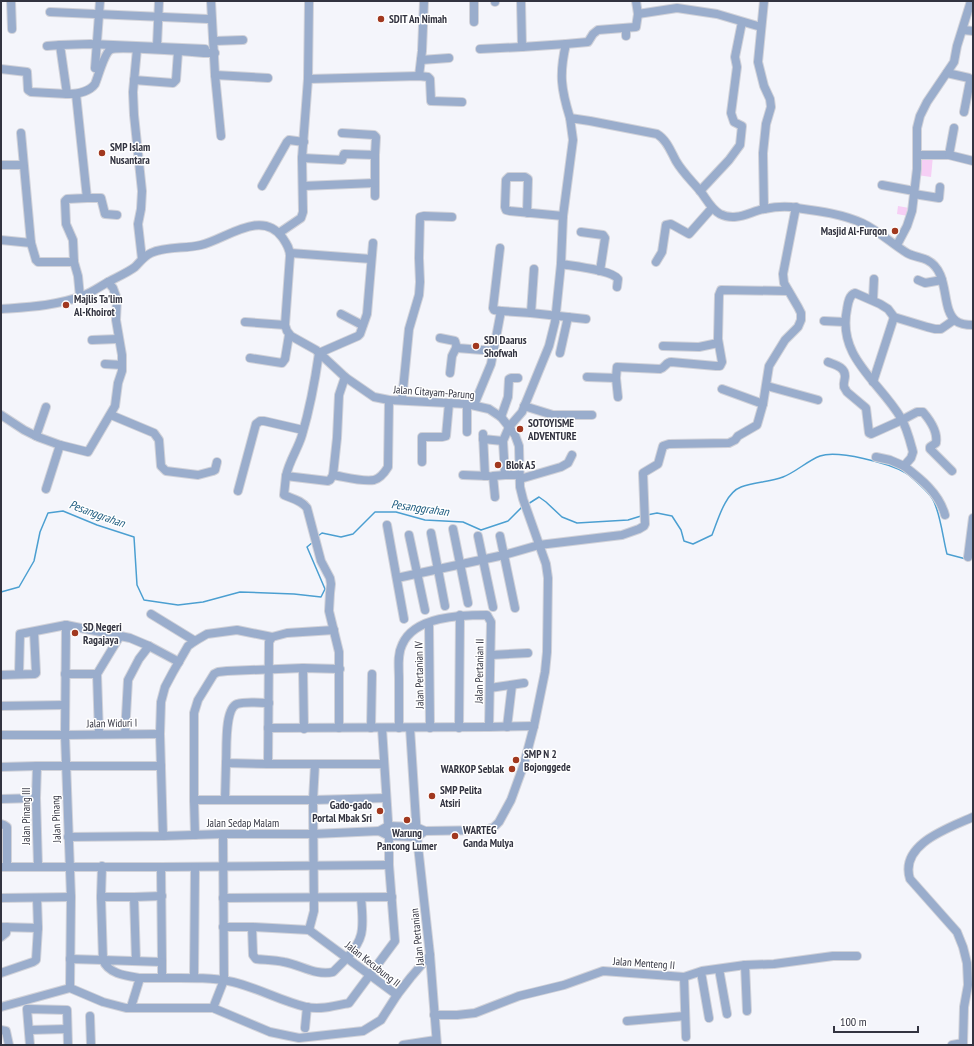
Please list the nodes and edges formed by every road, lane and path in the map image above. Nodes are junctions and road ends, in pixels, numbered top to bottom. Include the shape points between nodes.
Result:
1 (11, 1) edge
2 (100, 1) edge
3 (159, 1) edge
4 (211, 1) edge
5 (309, 1) edge
6 (424, 1) edge
7 (474, 1) edge
8 (521, 1) edge
9 (636, 1) edge
10 (764, 1) edge
11 (971, 1) edge
12 (678, 4) edge
13 (50, 12) dead end
14 (99, 14) junction
15 (638, 14) junction
16 (158, 17) junction
17 (208, 19) dead end
18 (474, 22) dead end
19 (742, 22) junction
20 (762, 27) junction
21 (12, 29) dead end
22 (963, 30) junction
23 (973, 31) edge
24 (243, 40) dead end
25 (214, 41) junction
26 (93, 44) junction
27 (566, 44) junction
28 (60, 45) junction
29 (47, 46) dead end
30 (156, 46) junction
31 (522, 47) junction
32 (480, 49) dead end
33 (137, 50) junction
34 (178, 52) junction
35 (205, 53) junction
36 (215, 53) junction
37 (449, 58) dead end
38 (421, 60) junction
39 (1, 69) edge
40 (947, 73) junction
41 (215, 75) junction
42 (418, 76) junction
43 (268, 78) dead end
44 (98, 79) junction
45 (308, 79) junction
46 (134, 80) junction
47 (72, 94) junction
48 (462, 102) dead end
49 (964, 112) dead end
50 (570, 118) junction
51 (954, 128) dead end
52 (21, 133) dead end
53 (342, 134) dead end
54 (221, 136) dead end
55 (304, 142) junction
56 (375, 155) junction
57 (917, 155) junction
58 (949, 155) junction
59 (302, 158) junction
60 (973, 161) edge
61 (1, 165) edge
62 (23, 165) junction
63 (375, 183) junction
64 (882, 185) dead end
65 (262, 186) dead end
66 (303, 186) junction
67 (940, 187) dead end
68 (700, 191) junction
69 (914, 192) junction
70 (375, 196) dead end
71 (87, 198) junction
72 (796, 207) junction
73 (712, 208) junction
74 (764, 209) junction
75 (527, 213) junction
76 (117, 215) dead end
77 (563, 216) junction
78 (452, 217) dead end
79 (581, 232) dead end
80 (279, 233) junction
81 (1, 240) edge
82 (31, 243) junction
83 (372, 244) dead end
84 (897, 245) junction
85 (500, 248) dead end
86 (290, 253) junction
87 (371, 258) junction
88 (142, 259) junction
89 (74, 262) junction
90 (656, 262) dead end
91 (561, 264) junction
92 (534, 268) dead end
93 (600, 271) junction
94 (874, 279) dead end
95 (918, 280) dead end
96 (942, 280) junction
97 (108, 282) junction
98 (617, 287) dead end
99 (788, 291) junction
100 (80, 297) junction
101 (873, 300) junction
102 (1, 309) edge
103 (501, 311) junction
104 (531, 313) junction
105 (341, 314) dead end
106 (556, 315) junction
107 (568, 317) junction
108 (894, 317) junction
109 (586, 319) dead end
110 (954, 320) junction
111 (824, 321) dead end
112 (245, 322) dead end
113 (845, 322) junction
114 (285, 325) junction
115 (362, 325) junction
116 (973, 325) edge
117 (289, 335) junction
118 (440, 338) dead end
119 (118, 339) junction
120 (92, 340) dead end
121 (718, 343) junction
122 (663, 346) dead end
123 (456, 348) junction
124 (495, 351) junction
125 (319, 353) junction
126 (560, 353) dead end
127 (250, 358) dead end
128 (828, 362) dead end
129 (105, 364) dead end
130 (122, 365) junction
131 (450, 373) dead end
132 (345, 377) junction
133 (587, 377) dead end
134 (518, 378) dead end
135 (616, 378) junction
136 (873, 382) junction
137 (767, 386) junction
138 (722, 389) dead end
139 (618, 397) dead end
140 (389, 400) junction
141 (402, 400) junction
142 (818, 400) dead end
143 (449, 403) junction
144 (763, 404) junction
145 (471, 405) junction
146 (524, 406) junction
147 (46, 407) dead end
148 (1, 415) edge
149 (111, 415) junction
150 (553, 415) junction
151 (592, 415) dead end
152 (501, 417) junction
153 (902, 420) junction
154 (568, 423) dead end
155 (509, 427) junction
156 (303, 430) junction
157 (467, 432) dead end
158 (36, 436) junction
159 (503, 441) junction
160 (60, 445) junction
161 (572, 455) dead end
162 (876, 457) dead end
163 (217, 462) dead end
164 (422, 462) dead end
165 (904, 466) junction
166 (952, 471) dead end
167 (333, 475) junction
168 (463, 475) dead end
169 (505, 475) junction
170 (286, 476) junction
171 (489, 476) junction
172 (518, 477) junction
173 (46, 489) dead end
174 (238, 491) dead end
175 (495, 497) dead end
176 (945, 515) dead end
177 (973, 518) edge
178 (387, 525) dead end
179 (453, 529) dead end
180 (431, 533) dead end
181 (409, 535) dead end
182 (478, 536) dead end
183 (500, 536) dead end
184 (539, 545) junction
185 (504, 555) junction
186 (967, 557) edge
187 (483, 560) junction
188 (460, 564) junction
189 (438, 569) junction
190 (417, 574) junction
191 (397, 578) junction
192 (468, 603) dead end
193 (445, 606) dead end
194 (493, 607) dead end
195 (515, 608) dead end
196 (425, 610) dead end
197 (150, 614) dead end
198 (460, 616) junction
199 (404, 619) dead end
200 (429, 623) junction
201 (66, 625) junction
202 (334, 630) junction
203 (34, 632) junction
204 (120, 636) junction
205 (272, 637) junction
206 (195, 641) junction
207 (149, 646) junction
208 (528, 653) dead end
209 (491, 655) junction
210 (179, 662) junction
211 (303, 668) junction
212 (269, 669) junction
213 (340, 669) junction
214 (19, 674) junction
215 (65, 674) junction
216 (97, 674) junction
217 (372, 674) dead end
218 (1, 675) edge
219 (524, 683) dead end
220 (512, 685) junction
221 (490, 688) junction
222 (269, 703) junction
223 (65, 705) junction
224 (1, 706) edge
225 (534, 726) junction
226 (489, 727) junction
227 (507, 727) junction
228 (268, 728) junction
229 (304, 728) junction
230 (339, 728) junction
231 (371, 728) junction
232 (382, 728) junction
233 (399, 728) junction
234 (410, 728) junction
235 (430, 728) junction
236 (459, 728) junction
237 (99, 734) junction
238 (125, 734) junction
239 (160, 734) junction
240 (1, 735) edge
241 (65, 735) junction
242 (226, 763) junction
243 (268, 764) junction
244 (315, 764) junction
245 (384, 764) junction
246 (37, 766) junction
247 (161, 766) junction
248 (1, 767) edge
249 (65, 768) junction
250 (36, 798) junction
251 (386, 798) junction
252 (1, 799) edge
253 (194, 800) junction
254 (225, 800) junction
255 (313, 800) junction
256 (973, 817) edge
257 (1, 824) edge
258 (388, 826) junction
259 (416, 827) junction
260 (425, 831) junction
261 (379, 832) junction
262 (223, 834) junction
263 (314, 834) junction
264 (195, 835) junction
265 (163, 836) junction
266 (389, 836) junction
267 (68, 837) junction
268 (417, 837) junction
269 (389, 865) junction
270 (38, 866) junction
271 (102, 866) junction
272 (224, 866) junction
273 (314, 866) junction
274 (4, 867) edge
275 (69, 867) junction
276 (161, 867) junction
277 (195, 867) junction
278 (162, 896) junction
279 (71, 897) junction
280 (101, 897) junction
281 (134, 897) junction
282 (315, 897) junction
283 (392, 897) junction
284 (1, 898) edge
285 (37, 898) junction
286 (223, 898) junction
287 (362, 898) junction
288 (4, 927) edge
289 (223, 927) junction
290 (252, 927) junction
291 (38, 928) junction
292 (309, 930) junction
293 (1, 937) edge
294 (430, 955) junction
295 (857, 956) dead end
296 (348, 958) junction
297 (70, 959) junction
298 (103, 960) junction
299 (136, 961) junction
300 (162, 962) junction
301 (745, 965) junction
302 (719, 969) junction
303 (702, 972) junction
304 (1, 973) edge
305 (370, 976) junction
306 (684, 977) junction
307 (140, 978) junction
308 (162, 978) junction
309 (194, 978) junction
310 (224, 980) junction
311 (70, 988) junction
312 (397, 996) junction
313 (1, 1007) edge
314 (131, 1007) junction
315 (307, 1007) junction
316 (213, 1008) junction
317 (747, 1011) dead end
318 (726, 1014) dead end
319 (434, 1015) junction
320 (90, 1016) dead end
321 (685, 1016) junction
322 (709, 1018) dead end
323 (627, 1021) dead end
324 (305, 1028) dead end
325 (67, 1029) junction
326 (1, 1030) edge
327 (30, 1030) junction
328 (686, 1037) dead end
329 (436, 1042) edge
330 (420, 1043) edge
331 (963, 1044) edge
332 (9, 1045) edge
333 (30, 1045) edge
334 (68, 1045) edge
335 (91, 1045) edge
336 (403, 1045) edge
337 (952, 1045) edge

1 - 21 street
2 - 14 street
3 - 16 street
4 - 25 street
5 - 45 street
6 - 38 street
7 - 18 street
8 - 31 street
9 - 15 street
10 - 20 street
11 - 22 street
12 - 15 street
12 - 19 street
13 - 14 street
14 - 16 street
14 - 26 street
15 - 27 street via 637,27 626,32 598,30 588,42
16 - 17 street
16 - 30 street
19 - 20 street
19 - 68 street via 735,57 737,70 731,113 734,122 742,126 740,145
20 - 74 street via 758,62 771,102 763,153
22 - 23 street
22 - 40 street via 954,62
24 - 25 street
25 - 36 street
26 - 28 street
26 - 30 street
26 - 44 street
27 - 31 street
27 - 50 street via 561,63 561,79 563,97
28 - 29 street
28 - 47 street
30 - 35 street via 205,49
31 - 32 street
33 - 34 street
33 - 44 street via 114,48 108,52
33 - 46 street
34 - 35 street
34 - 46 street via 176,80 173,83
35 - 36 street
36 - 41 street
37 - 38 street
38 - 42 street
39 - 47 street via 27,72 28,90 31,92
40 - 49 street via 969,78
40 - 57 street via 920,116 917,128
41 - 43 street
41 - 54 street
42 - 45 street
42 - 48 street via 430,79 431,101
44 - 47 street via 93,87
45 - 55 street
46 - 88 street via 134,115 142,192 138,224
47 - 71 street
50 - 68 street via 658,134 684,173
50 - 77 street via 573,140
51 - 58 street
52 - 62 street
53 - 56 street via 374,135
55 - 59 street
55 - 65 street via 287,142
56 - 59 street via 344,154 342,160
56 - 63 street
57 - 58 street
57 - 69 street
58 - 60 street
59 - 66 street
61 - 62 street
62 - 82 street
63 - 66 street
63 - 70 street
64 - 69 street
66 - 80 street via 303,215
67 - 69 street via 938,198
68 - 73 street
69 - 84 street via 910,220
71 - 76 street via 101,198 105,214
71 - 89 street via 65,201 66,224 73,240
72 - 74 street
72 - 84 street via 863,223
72 - 99 street via 783,274
73 - 74 street via 725,216 734,217
73 - 90 street via 689,234 671,224 666,225 662,252
75 - 75 street via 528,180 509,177 506,180 505,209
75 - 77 street
77 - 91 street
78 - 141 street via 420,217 419,294 409,329
79 - 93 street via 603,235 605,238
80 - 86 street
80 - 88 street via 265,225 238,229 203,244 160,250
81 - 82 street
82 - 89 street via 37,262
83 - 87 street
84 - 96 street via 912,256 931,262 936,266
85 - 103 street via 493,308
86 - 87 street
86 - 114 street
87 - 115 street via 367,314
88 - 97 street
89 - 100 street
91 - 93 street
91 - 106 street
92 - 104 street
93 - 98 street via 617,277
94 - 101 street
95 - 96 street via 925,283
96 - 110 street via 948,309
97 - 100 street
97 - 119 street via 117,299
99 - 121 street via 721,290
99 - 137 street via 801,313 801,320 771,362
100 - 102 street via 41,306
101 - 108 street
101 - 113 street via 852,294
103 - 104 street
103 - 124 street
104 - 106 street
105 - 115 street
106 - 107 street
106 - 146 street via 549,346
107 - 109 street
107 - 126 street
108 - 110 street via 938,329
108 - 136 street
110 - 116 street
111 - 113 street
112 - 114 street
113 - 136 street via 850,348
114 - 117 street
115 - 125 street via 358,336
117 - 125 street, Jalan Citayam-Parung
117 - 127 street via 282,364
118 - 123 street via 455,341
119 - 120 street
119 - 130 street
121 - 122 street via 705,347
121 - 135 street via 722,362 719,366 671,362 660,369 616,367
123 - 124 street
123 - 131 street via 452,356
124 - 145 street
125 - 132 street, Jalan Citayam-Parung
125 - 156 street via 312,398
128 - 153 street via 843,369 844,387 866,408 869,433
129 - 130 street
130 - 149 street
132 - 140 street, Jalan Citayam-Parung via 374,397
132 - 167 street via 339,395
133 - 135 street
134 - 152 street via 509,379 508,397
135 - 139 street
136 - 153 street
137 - 142 street
137 - 144 street
138 - 144 street
140 - 141 street, Jalan Citayam-Parung
140 - 167 street via 388,467 375,480
141 - 143 street, Jalan Citayam-Parung
143 - 145 street, Jalan Citayam-Parung
143 - 164 street via 446,436 422,437
144 - 184 street via 757,425 732,442 663,446 658,464 643,473 644,526 622,535
145 - 152 street, Jalan Citayam-Parung via 489,409
145 - 157 street
146 - 150 street
146 - 155 street via 518,418
147 - 158 street
148 - 158 street
149 - 160 street via 88,452
149 - 163 street via 154,433 158,440 161,466 166,471 198,474 215,470
150 - 151 street
150 - 154 street
152 - 155 street, Jalan Citayam-Parung
153 - 165 street via 913,452
153 - 166 street via 917,412 923,412 930,420 936,438 936,443 930,449
155 - 159 street
155 - 172 street, Jalan Citayam-Parung via 520,446
156 - 170 street
156 - 174 street via 264,421 256,424
158 - 160 street
159 - 169 street
159 - 171 street via 484,436
160 - 173 street
161 - 172 street via 568,463 561,467
162 - 165 street
165 - 176 street via 935,494 942,504
167 - 170 street via 328,481
168 - 171 street
169 - 171 street
169 - 172 street
170 - 202 street via 284,495 298,500 307,508 316,546 330,578 329,611
171 - 175 street
172 - 184 street, Jalan Citayam-Parung
177 - 186 street
178 - 191 street
179 - 188 street
180 - 189 street
181 - 190 street
182 - 187 street
183 - 185 street
184 - 185 street
184 - 225 street, Jalan Citayam-Parung via 548,578 547,639 545,672
185 - 187 street
185 - 195 street
187 - 188 street
187 - 194 street
188 - 189 street
188 - 192 street
189 - 190 street
189 - 193 street
190 - 191 street
190 - 196 street
191 - 199 street
197 - 206 street
198 - 200 street
198 - 209 street, Jalan Pertanian II via 487,615 491,622
198 - 236 street
200 - 233 street via 413,631 402,644 399,657
200 - 235 street, Jalan Pertanian IV
201 - 203 street
201 - 204 street
201 - 215 street, Jalan Pinang
202 - 205 street via 287,633
202 - 213 street
203 - 214 street via 21,633 19,636
203 - 214 street via 36,672
204 - 207 street
204 - 216 street
205 - 206 street via 237,630 207,634
205 - 212 street via 269,642
206 - 210 street via 188,646
207 - 210 street
207 - 238 street via 128,680
208 - 209 street
209 - 221 street, Jalan Pertanian II
210 - 239 street via 161,702
211 - 212 street
211 - 213 street
211 - 229 street
212 - 222 street
212 - 253 street via 218,672 203,691 194,713
213 - 230 street
214 - 218 street
215 - 216 street
215 - 223 street, Jalan Pinang
216 - 237 street
217 - 231 street
219 - 220 street
220 - 221 street
220 - 227 street
221 - 226 street, Jalan Pertanian II
222 - 228 street
222 - 242 street via 238,704 231,709
223 - 224 street
223 - 241 street, Jalan Pinang
225 - 227 street
225 - 260 street, Jalan Citayam-Parung via 511,800 499,822 486,830
226 - 227 street
226 - 236 street
228 - 229 street
228 - 243 street
229 - 230 street
230 - 231 street
231 - 232 street
232 - 233 street
232 - 245 street
233 - 234 street
234 - 235 street
234 - 259 street, Jalan Pertanian
235 - 236 street
237 - 238 street, Jalan Widuri I
237 - 241 street, Jalan Widuri I
238 - 239 street, Jalan Widuri I
239 - 247 street
240 - 241 street, Jalan Widuri I
241 - 249 street, Jalan Pinang
242 - 243 street
242 - 254 street
243 - 244 street
244 - 245 street
244 - 255 street
245 - 251 street
246 - 248 street
246 - 249 street
246 - 250 street, Jalan Pinang III
247 - 249 street
247 - 265 street
249 - 267 street, Jalan Pinang
250 - 252 street
250 - 270 street, Jalan Pinang III
251 - 255 street
251 - 258 street
253 - 254 street
253 - 264 street
254 - 255 street
255 - 263 street
256 - 331 street via 930,836 913,854 907,871 910,879 957,932 963,946 968,985 964,1007
257 - 274 street via 7,827
258 - 259 street
258 - 261 street
258 - 266 street
259 - 260 street, Jalan Citayam-Parung
259 - 268 street, Jalan Pertanian
260 - 268 street
261 - 263 street, Jalan Sedap Malam
261 - 266 street, Jalan Sedap Malam
262 - 263 street, Jalan Sedap Malam
262 - 264 street, Jalan Sedap Malam
262 - 272 street
263 - 273 street
264 - 265 street, Jalan Sedap Malam
265 - 267 street, Jalan Sedap Malam
266 - 268 street, Jalan Sedap Malam
266 - 269 street
267 - 275 street, Jalan Pinang
268 - 294 street, Jalan Pertanian
269 - 273 street
269 - 283 street
270 - 274 street
270 - 275 street
271 - 275 street
271 - 276 street
271 - 280 street
272 - 273 street
272 - 277 street
272 - 286 street
273 - 282 street
275 - 279 street
276 - 277 street
276 - 278 street
277 - 309 street
278 - 281 street
278 - 300 street
279 - 285 street
279 - 297 street
280 - 281 street
280 - 298 street
281 - 299 street
282 - 286 street
282 - 287 street
282 - 292 street
283 - 287 street
283 - 305 street via 396,941
284 - 285 street
285 - 291 street
286 - 289 street
287 - 296 street via 362,931
288 - 291 street
288 - 293 street via 6,933
289 - 290 street
289 - 310 street
290 - 292 street
290 - 296 street via 253,953 256,959 284,962 322,974 333,972
291 - 304 street via 36,960
292 - 296 street, Jalan Kecubung II
294 - 312 street
294 - 319 street, Jalan Pertanian
295 - 301 street, Jalan Menteng II
296 - 305 street, Jalan Kecubung II
297 - 298 street
297 - 311 street
298 - 299 street
298 - 307 street via 108,969
299 - 300 street
300 - 308 street
301 - 302 street, Jalan Menteng II
301 - 317 street
302 - 303 street, Jalan Menteng II
302 - 318 street
303 - 306 street, Jalan Menteng II
303 - 322 street
305 - 312 street, Jalan Kecubung II
305 - 315 street via 349,1003 326,1008
306 - 319 street, Jalan Menteng II via 603,971 519,996 475,1013
306 - 321 street
307 - 308 street
307 - 314 street
308 - 309 street
309 - 310 street
310 - 315 street
310 - 316 street
311 - 313 street
311 - 314 street, Jalan Kecubung II via 103,1002
312 - 316 street, Jalan Kecubung II via 381,1020 363,1031 299,1038 270,1032
314 - 316 street, Jalan Kecubung II
315 - 324 street
319 - 329 street, Jalan Pertanian
320 - 335 street
321 - 323 street
321 - 328 street
325 - 327 street
325 - 327 street via 67,1010 28,1009
325 - 334 street
326 - 332 street via 6,1031
327 - 333 street
329 - 330 street
330 - 336 street
331 - 337 street

